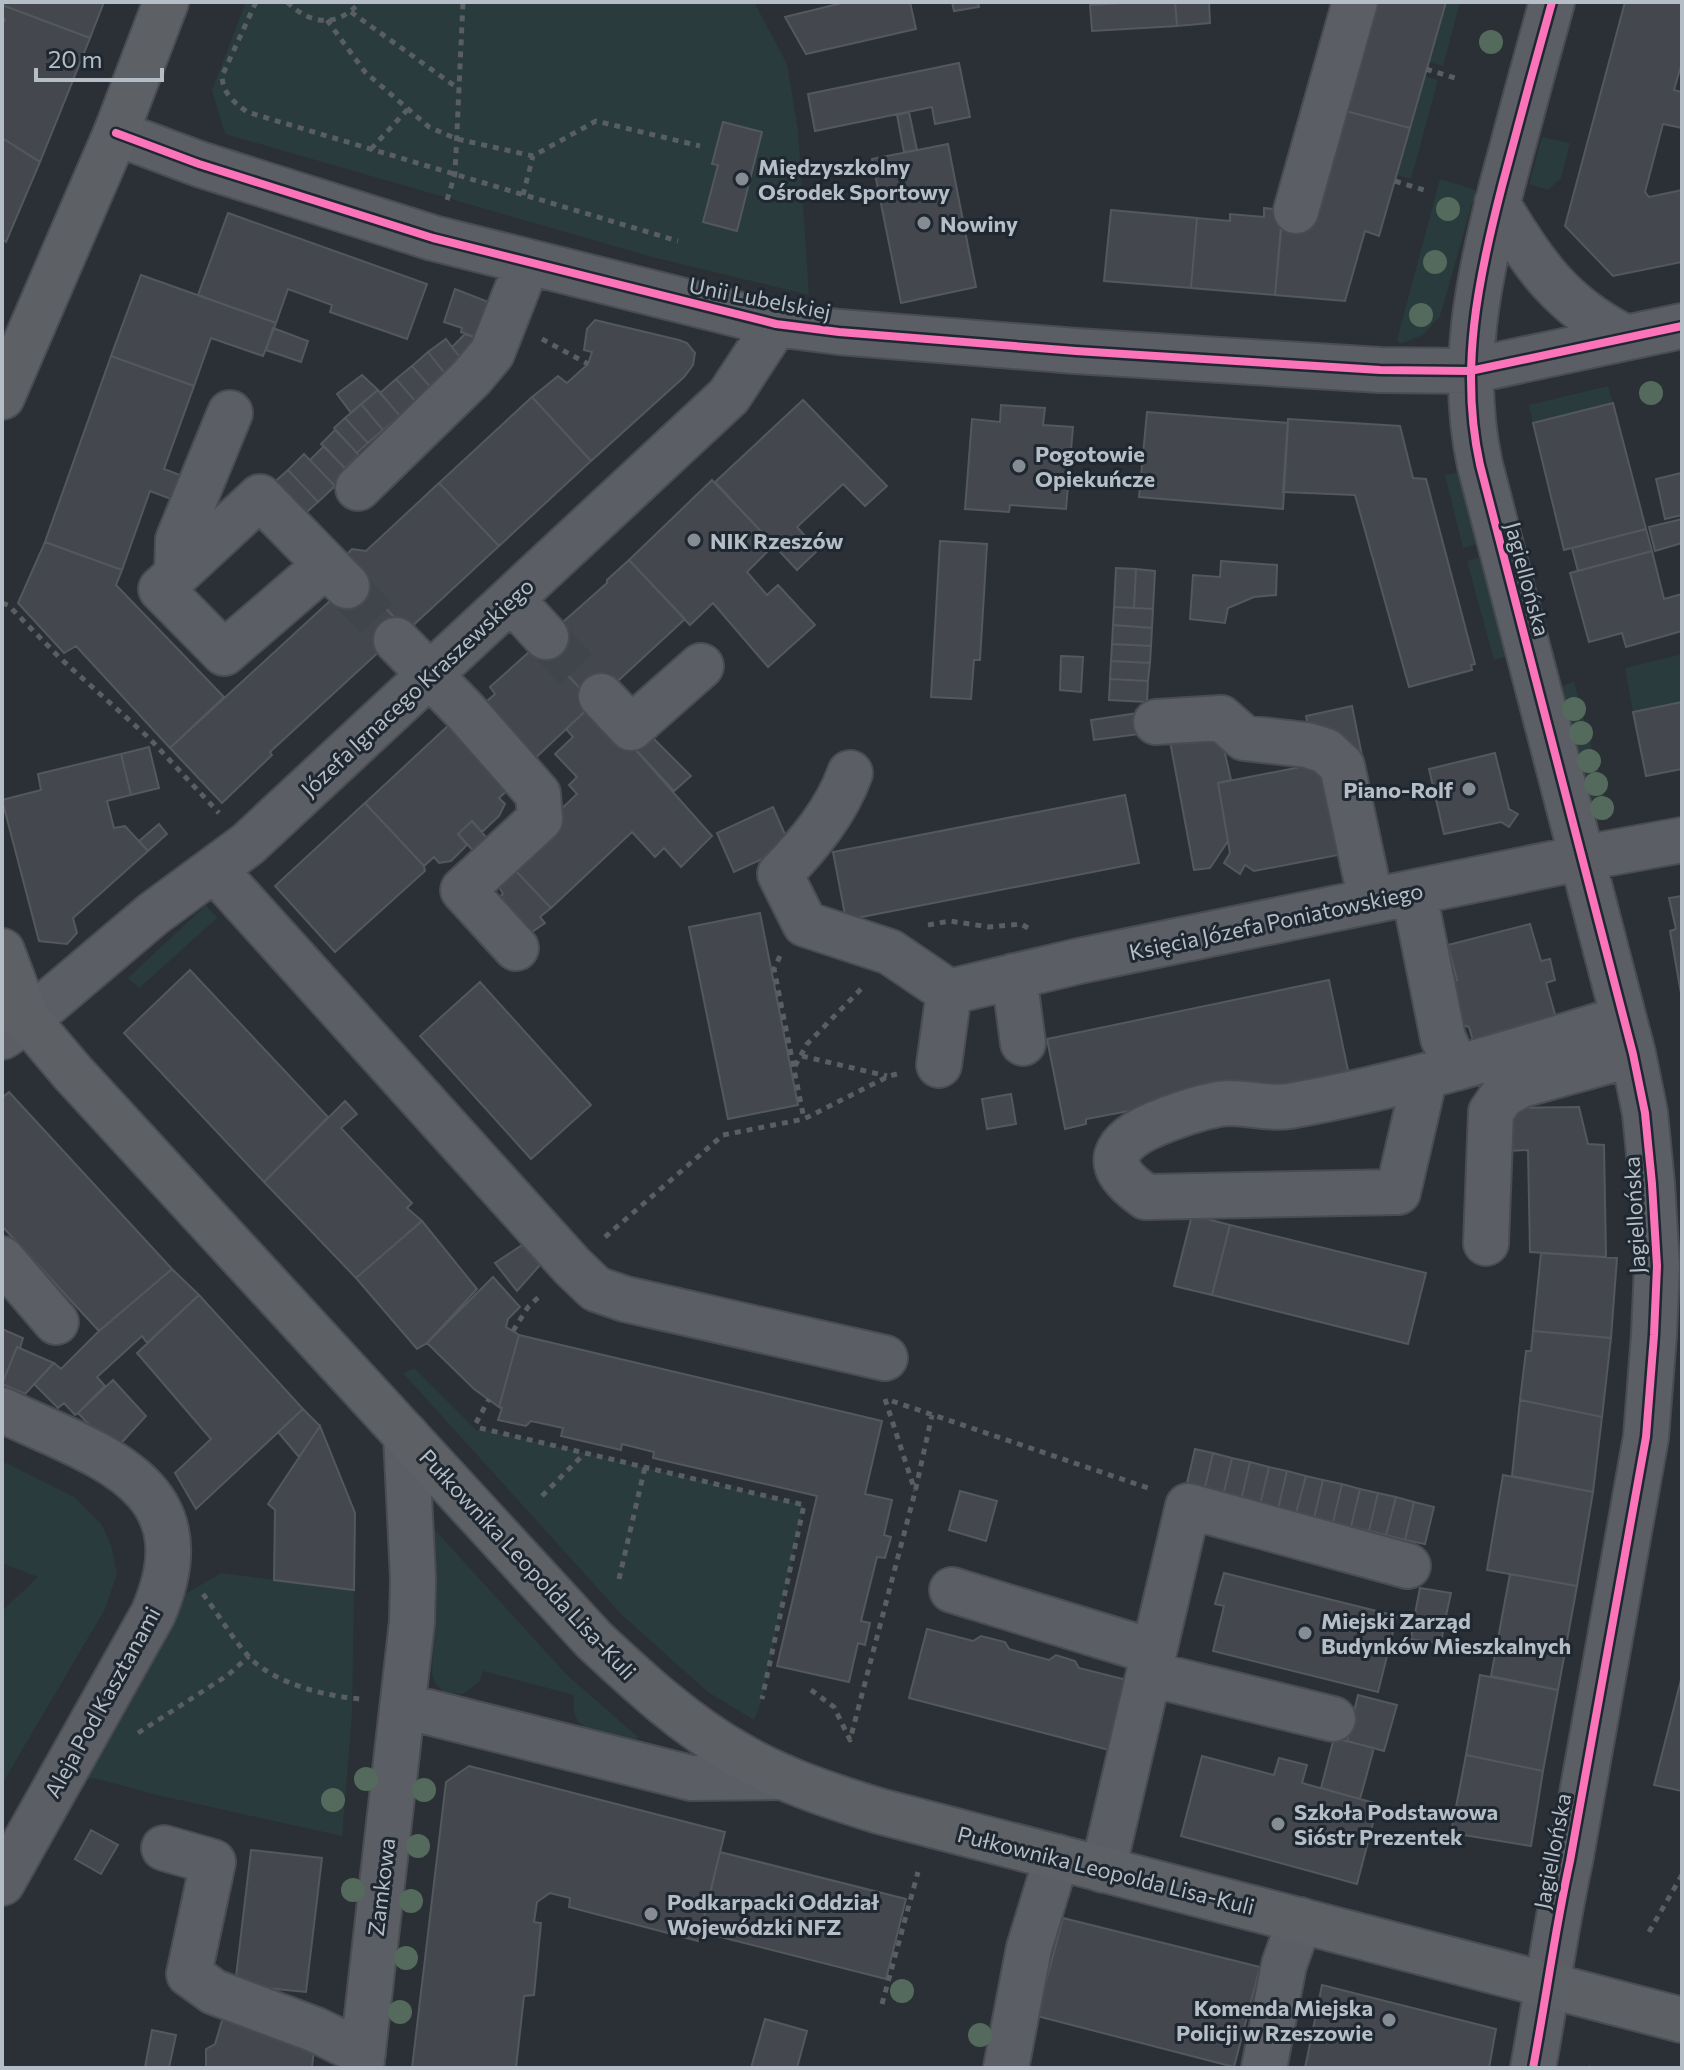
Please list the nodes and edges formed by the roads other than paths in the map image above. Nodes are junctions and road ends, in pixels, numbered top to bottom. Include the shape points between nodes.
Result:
1 (166, 2) edge
2 (1355, 2) edge
3 (1552, 2) edge
4 (116, 133) junction
5 (1497, 203) junction
6 (1296, 211) dead end
7 (527, 264) junction
8 (776, 324) junction
9 (1682, 326) edge
10 (1625, 337) junction
11 (1470, 371) junction
12 (2, 397) edge
13 (230, 413) dead end
14 (358, 488) dead end
15 (177, 574) junction
16 (512, 600) junction
17 (546, 637) tunnel mouth
18 (396, 640) tunnel mouth
19 (701, 666) dead end
20 (430, 675) junction
21 (601, 696) tunnel mouth
22 (1156, 722) dead end
23 (850, 773) dead end
24 (1682, 840) edge
25 (1583, 860) junction
26 (214, 869) junction
27 (1414, 893) junction
28 (1371, 901) junction
29 (516, 948) dead end
30 (2, 951) edge
31 (1014, 976) junction
32 (949, 992) junction
33 (11, 1020) edge
34 (1628, 1036) junction
35 (1023, 1043) dead end
36 (939, 1065) road end
37 (1441, 1072) junction
38 (1664, 1136) edge
39 (1486, 1243) dead end
40 (2, 1259) edge
41 (56, 1322) dead end
42 (885, 1378) road end
43 (2, 1410) edge
44 (406, 1435) junction
45 (1408, 1566) dead end
46 (952, 1590) dead end
47 (1152, 1663) junction
48 (404, 1706) junction
49 (1333, 1719) dead end
50 (783, 1777) junction
51 (164, 1848) dead end
52 (1057, 1857) junction
53 (1103, 1870) junction
54 (2, 1883) edge
55 (1300, 1920) junction
56 (1548, 1986) junction
57 (1682, 2020) edge
58 (362, 2060) edge
59 (1006, 2068) edge
60 (1264, 2068) edge
61 (1533, 2068) edge

1 - 4 main road
2 - 6 street
3 - 5 street, Jagiellońska
4 - 7 street, Unii Lubelskiej via 199,164
4 - 12 main road
5 - 10 street via 1553,286 1596,322
5 - 11 street, Jagiellońska via 1476,295
7 - 8 street, Unii Lubelskiej
7 - 14 street via 492,353
8 - 11 street, Unii Lubelskiej via 1076,351
8 - 16 street, Józefa Ignacego Kraszewskiego via 729,396
9 - 10 street, Unii Lubelskiej
10 - 11 street, Unii Lubelskiej
11 - 25 street, Jagiellońska via 1480,465
13 - 15 street via 178,540
15 - 15 street via 260,497 336,575 224,653 161,589
16 - 17 street
16 - 20 street, Józefa Ignacego Kraszewskiego
18 - 20 street
19 - 21 street via 631,728
20 - 26 street, Józefa Ignacego Kraszewskiego via 248,844
20 - 29 street via 538,794 540,819 463,890
22 - 28 street via 1221,718 1244,738 1326,751 1342,766
23 - 32 street via 828,816 780,874 805,924 886,951
24 - 25 street, Księcia Józefa Poniatowskiego
25 - 27 street, Księcia Józefa Poniatowskiego
25 - 34 street, Jagiellońska
26 - 33 street, Józefa Ignacego Kraszewskiego
26 - 42 street via 596,1289
27 - 28 street, Księcia Józefa Poniatowskiego
27 - 37 street via 1443,1038
28 - 31 street, Księcia Józefa Poniatowskiego
30 - 33 main road, Pułkownika Leopolda Lisa-Kuli
31 - 32 street, Księcia Józefa Poniatowskiego
31 - 35 street
32 - 36 street
33 - 44 main road, Pułkownika Leopolda Lisa-Kuli via 72,1072
34 - 37 street
34 - 38 street, Jagiellońska
34 - 39 street via 1521,1085 1502,1096 1491,1112
37 - 37 street via 1286,1106 1227,1103 1188,1112 1137,1133 1118,1152 1117,1167 1125,1182 1146,1197 1398,1192
38 - 56 street, Jagiellońska via 1646,1437
40 - 41 street
43 - 54 street, Aleja Pod Kasztanami via 106,1459 135,1479 157,1507 170,1557 153,1614
44 - 48 street, Zamkowa via 413,1578
44 - 50 main road, Pułkownika Leopolda Lisa-Kuli via 594,1640 645,1688 703,1733
45 - 47 street via 1188,1506
46 - 47 street
47 - 49 street
47 - 53 street
48 - 50 street via 691,1778
48 - 58 street, Zamkowa
50 - 52 main road, Pułkownika Leopolda Lisa-Kuli via 879,1811
51 - 58 street via 213,1862 189,1974 214,1992 316,2030
52 - 53 main road, Pułkownika Leopolda Lisa-Kuli
52 - 59 street via 1029,1948
53 - 55 main road, Pułkownika Leopolda Lisa-Kuli
55 - 56 main road, Pułkownika Leopolda Lisa-Kuli
55 - 60 street via 1284,1965
56 - 57 main road, Pułkownika Leopolda Lisa-Kuli
56 - 61 street, Jagiellońska

